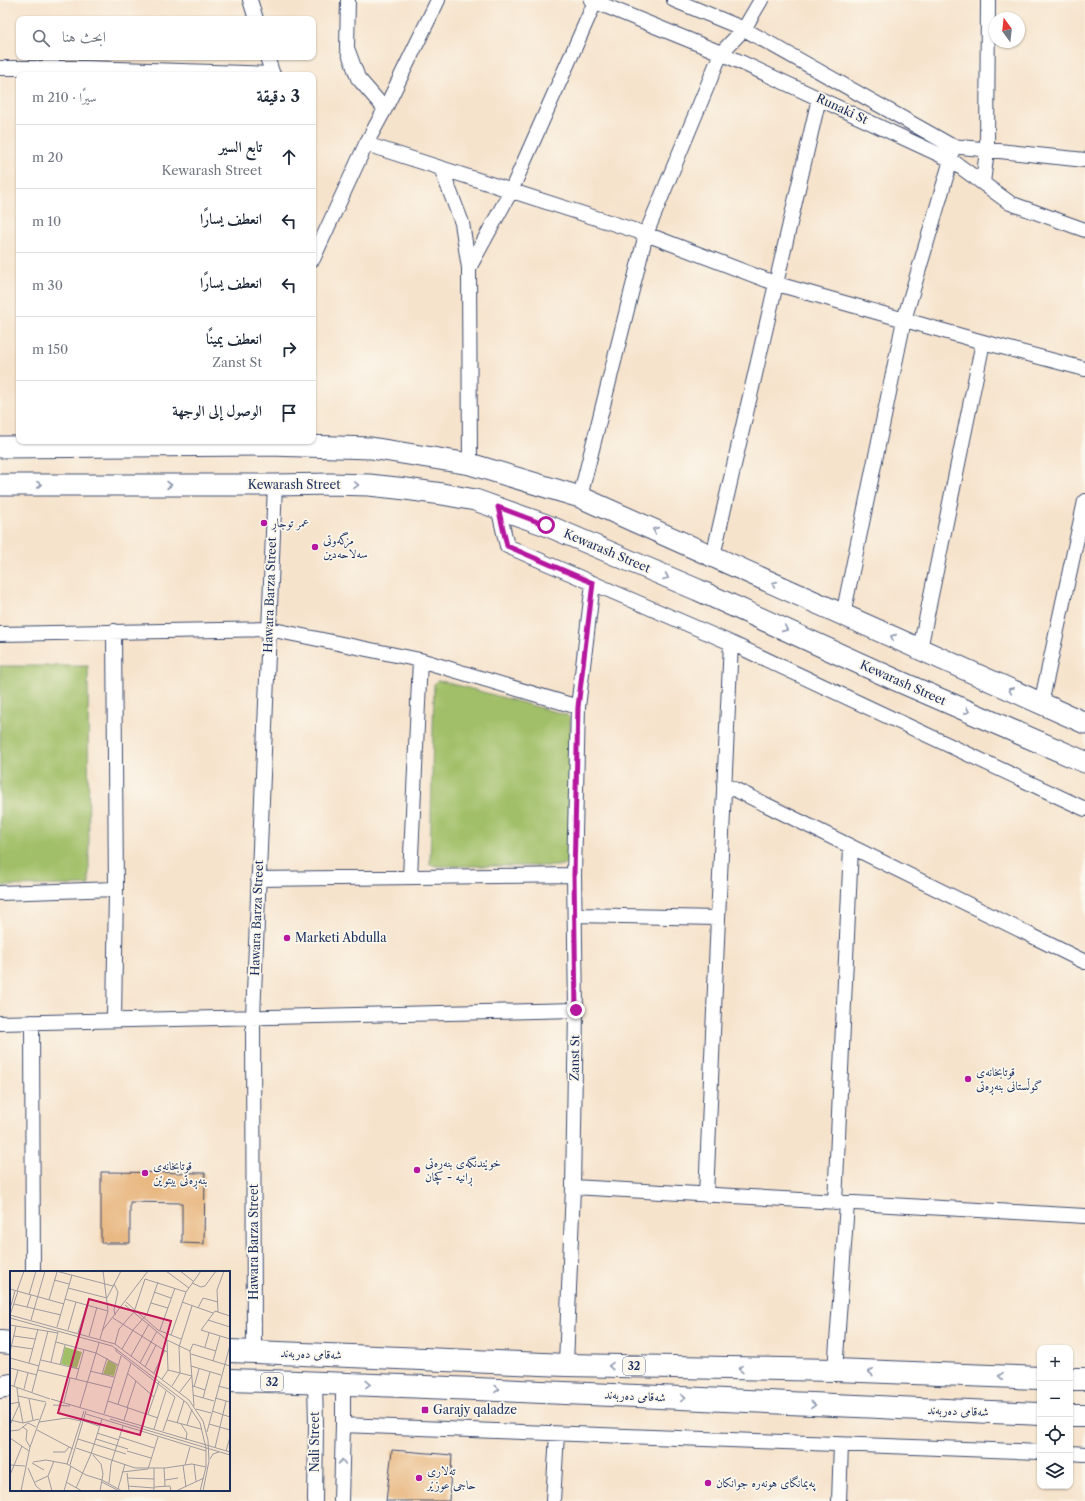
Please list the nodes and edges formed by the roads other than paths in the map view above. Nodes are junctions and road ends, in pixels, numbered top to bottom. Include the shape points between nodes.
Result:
1 (250, 0) edge
2 (348, 0) edge
3 (438, 0) edge
4 (674, 0) edge
5 (761, 0) edge
6 (988, 0) edge
7 (593, 1) edge
8 (255, 16) edge
9 (744, 29) junction
10 (721, 53) junction
11 (269, 60) edge
12 (0, 68) edge
13 (133, 72) edge
14 (272, 72) edge
15 (819, 98) junction
16 (385, 108) junction
17 (366, 144) junction
18 (987, 150) junction
19 (952, 153) junction
20 (1085, 160) edge
21 (441, 168) junction
22 (983, 183) junction
23 (511, 191) junction
24 (1085, 230) edge
25 (646, 234) junction
26 (316, 252) edge
27 (469, 268) junction
28 (777, 284) junction
29 (904, 320) junction
30 (983, 342) junction
31 (1085, 369) edge
32 (96, 444) edge
33 (290, 444) edge
34 (0, 448) edge
35 (470, 464) junction
36 (275, 485) junction
37 (0, 486) edge
38 (580, 497) junction
39 (1085, 501) edge
40 (498, 507) junction
41 (713, 556) junction
42 (593, 583) junction
43 (843, 614) junction
44 (269, 629) junction
45 (114, 631) junction
46 (0, 634) edge
47 (731, 643) junction
48 (920, 649) junction
49 (420, 660) junction
50 (1041, 704) junction
51 (578, 707) junction
52 (1085, 723) edge
53 (1085, 762) edge
54 (724, 784) junction
55 (1085, 808) edge
56 (851, 847) junction
57 (574, 875) junction
58 (410, 878) junction
59 (258, 880) junction
60 (116, 889) junction
61 (0, 893) edge
62 (575, 915) junction
63 (718, 918) junction
64 (1085, 962) edge
65 (576, 1010) junction
66 (253, 1017) junction
67 (114, 1020) junction
68 (32, 1022) junction
69 (0, 1023) edge
70 (573, 1187) junction
71 (706, 1195) junction
72 (841, 1203) junction
73 (1085, 1216) edge
74 (33, 1271) edge
75 (0, 1342) edge
76 (10, 1343) edge
77 (230, 1351) edge
78 (254, 1352) junction
79 (566, 1365) junction
80 (835, 1370) junction
81 (1037, 1378) edge
82 (1073, 1379) edge
83 (1085, 1379) edge
84 (230, 1380) edge
85 (315, 1383) junction
86 (343, 1383) junction
87 (10, 1385) edge
88 (0, 1387) edge
89 (1037, 1414) edge
90 (1073, 1416) edge
91 (1085, 1416) edge
92 (343, 1425) junction
93 (557, 1434) junction
94 (841, 1445) junction
95 (1037, 1452) edge
96 (1073, 1453) edge
97 (1085, 1454) edge
98 (315, 1501) edge
99 (341, 1501) edge
100 (553, 1501) edge
101 (839, 1501) edge

1 - 8 street
2 - 16 street via 347,48 358,78
3 - 16 street
4 - 9 street, Runaki St
5 - 9 street
6 - 18 street
7 - 10 street, Runaki St
7 - 23 street
9 - 10 street
9 - 19 street, Runaki St
10 - 15 street, Runaki St
10 - 25 street
11 - 14 street
12 - 13 street
15 - 19 street, Runaki St
15 - 28 street
16 - 17 street
17 - 21 street
17 - 26 street
18 - 19 street
18 - 20 street
18 - 22 street
19 - 22 street, Runaki St
19 - 29 street
21 - 23 street
21 - 27 street via 462,223
22 - 24 street, Runaki St via 1010,203
23 - 25 street
23 - 27 street
25 - 28 street
25 - 38 street
27 - 35 street
28 - 29 street
28 - 41 street
29 - 30 street
29 - 43 street
30 - 31 street
30 - 48 street
32 - 34 main road
33 - 35 main road via 371,448
35 - 38 main road
37 -> 36 main road, Kewarash Street
36 -> 40 main road, Kewarash Street via 369,485 442,494
36 - 44 street, Hawara Barza Street
41 -> 38 main road
39 - 50 street
40 - 42 street via 507,546
40 -> 53 main road, Kewarash Street via 691,587
43 -> 41 main road
42 - 47 street
42 - 51 street, Zanst St
48 -> 43 main road
44 - 45 street
44 - 49 street
44 - 59 street, Hawara Barza Street
45 - 46 street
45 - 60 street
47 - 54 street
47 - 55 street
50 -> 48 main road
49 - 51 street
49 - 58 street
50 - 52 main road
51 - 57 street, Zanst St
54 - 56 street
54 - 63 street
56 - 64 street
56 - 72 street
57 - 58 street
57 - 62 street, Zanst St
58 - 59 street
59 - 66 street, Hawara Barza Street
60 - 61 street
60 - 67 street
62 - 63 street
62 - 65 street, Zanst St
63 - 71 street
65 - 66 street
65 - 70 street, Zanst St
66 - 67 street
66 - 78 street, Hawara Barza Street
67 - 68 street
68 - 69 street
68 - 74 street
70 - 71 street
70 - 79 street, Zanst St
71 - 72 street
72 - 73 street
72 - 80 street
75 - 76 highway
77 - 78 highway, شەقامی دەربەند / 32
78 - 79 highway, شەقامی دەربەند / 32
80 -> 79 highway, شەقامی دەربەند / 32
81 -> 80 highway, شەقامی دەربەند / 32
82 - 83 highway
84 - 85 highway, شەقامی دەربەند / 32
85 - 86 highway, شەقامی دەربەند / 32
85 - 98 street, Nali Street
86 -> 89 highway, شەقامی دەربەند / 32
86 - 92 street
87 - 88 highway
90 - 91 highway
92 - 93 street
99 -> 92 street
93 - 94 street
93 - 100 street
94 - 95 street
94 - 101 street
96 - 97 street

